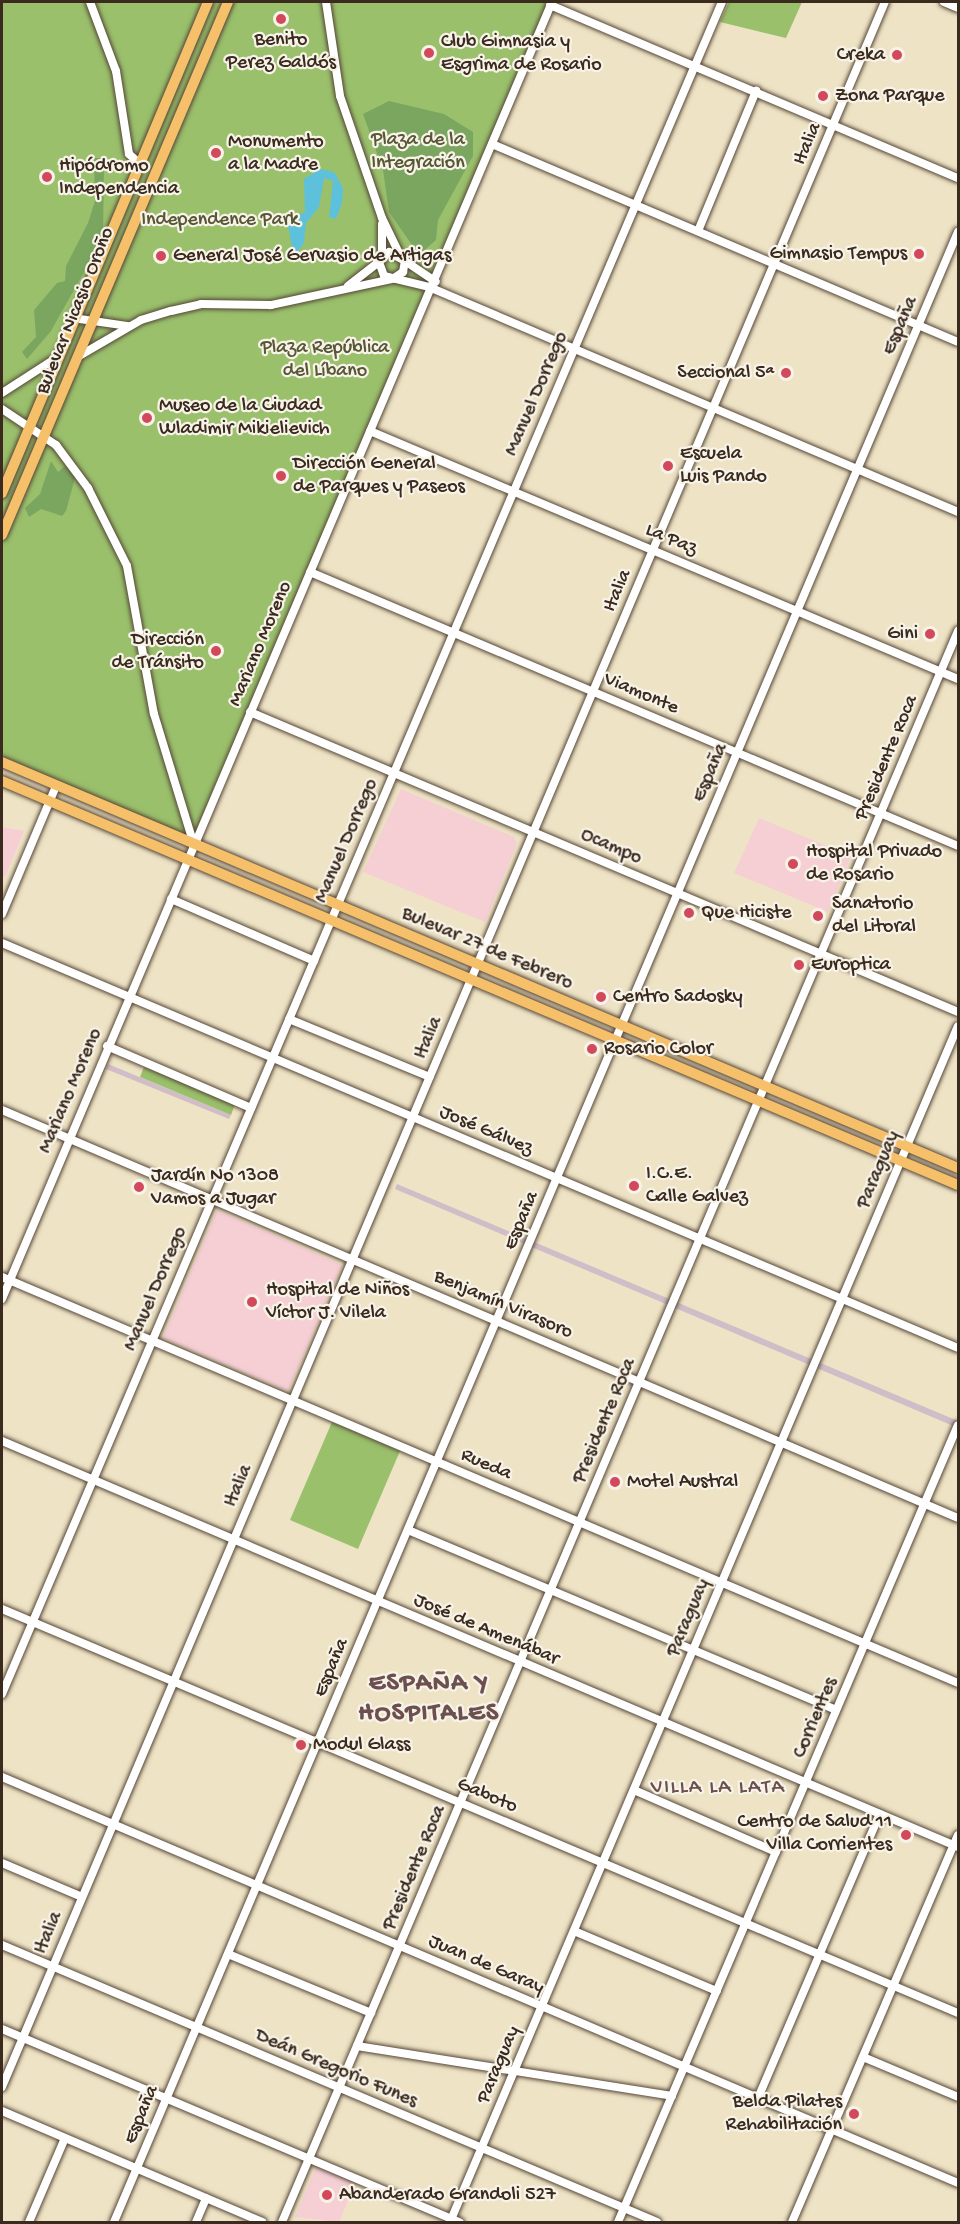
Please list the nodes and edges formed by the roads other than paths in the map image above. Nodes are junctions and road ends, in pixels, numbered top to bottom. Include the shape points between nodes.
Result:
1 (90, 2) edge
2 (208, 2) edge
3 (228, 2) edge
4 (326, 2) edge
5 (722, 2) edge
6 (885, 2) edge
7 (944, 2) edge
8 (551, 3) edge
9 (958, 8) edge
10 (695, 66) junction
11 (756, 92) junction
12 (834, 125) junction
13 (492, 144) junction
14 (139, 163) junction
15 (958, 178) edge
16 (636, 205) junction
17 (382, 218) junction
18 (698, 231) junction
19 (958, 232) edge
20 (402, 258) junction
21 (381, 259) junction
22 (775, 264) junction
23 (393, 278) junction
24 (433, 278) junction
25 (429, 287) junction
26 (342, 289) junction
27 (444, 294) junction
28 (73, 318) junction
29 (92, 322) junction
30 (919, 325) junction
31 (131, 326) junction
32 (958, 342) edge
33 (574, 349) junction
34 (79, 356) junction
35 (56, 358) junction
36 (2, 393) edge
37 (714, 408) junction
38 (2, 410) edge
39 (27, 427) junction
40 (370, 431) junction
41 (45, 435) junction
42 (858, 469) junction
43 (514, 491) junction
44 (2, 493) edge
45 (958, 512) edge
46 (2, 535) edge
47 (654, 550) junction
48 (310, 572) junction
49 (798, 611) junction
50 (958, 631) edge
51 (453, 633) junction
52 (941, 672) junction
53 (958, 679) edge
54 (594, 692) junction
55 (250, 712) junction
56 (738, 753) junction
57 (2, 762) edge
58 (394, 772) junction
59 (2, 781) edge
60 (56, 786) junction
61 (50, 801) junction
62 (881, 814) junction
63 (534, 832) junction
64 (195, 845) junction
65 (958, 846) edge
66 (188, 859) junction
67 (678, 893) junction
68 (171, 899) junction
69 (338, 905) junction
70 (2, 914) edge
71 (332, 919) junction
72 (2, 943) edge
73 (821, 954) junction
74 (314, 961) junction
75 (478, 964) junction
76 (472, 979) junction
77 (128, 997) junction
78 (958, 1012) edge
79 (289, 1019) junction
80 (622, 1026) junction
81 (958, 1026) edge
82 (617, 1040) junction
83 (107, 1046) junction
84 (272, 1058) junction
85 (430, 1077) junction
86 (765, 1086) junction
87 (759, 1100) junction
88 (251, 1108) junction
89 (2, 1110) edge
90 (413, 1118) junction
91 (69, 1138) junction
92 (907, 1146) junction
93 (902, 1161) junction
94 (958, 1168) edge
95 (557, 1179) junction
96 (958, 1185) edge
97 (212, 1199) junction
98 (700, 1239) junction
99 (353, 1259) junction
100 (5, 1279) edge
101 (2, 1299) edge
102 (842, 1299) junction
103 (497, 1321) junction
104 (152, 1341) junction
105 (958, 1348) edge
106 (640, 1382) junction
107 (293, 1401) junction
108 (958, 1425) edge
109 (2, 1441) edge
110 (781, 1444) junction
111 (437, 1462) junction
112 (93, 1480) junction
113 (925, 1504) junction
114 (958, 1518) edge
115 (580, 1522) junction
116 (408, 1530) junction
117 (233, 1541) junction
118 (722, 1583) junction
119 (550, 1591) junction
120 (378, 1602) junction
121 (2, 1609) edge
122 (32, 1622) junction
123 (866, 1643) junction
124 (693, 1651) junction
125 (520, 1662) junction
126 (174, 1682) junction
127 (958, 1683) edge
128 (2, 1694) edge
129 (836, 1710) junction
130 (663, 1722) junction
131 (318, 1743) junction
132 (2, 1776) edge
133 (806, 1783) junction
134 (634, 1790) junction
135 (460, 1803) junction
136 (880, 1814) junction
137 (113, 1824) junction
138 (958, 1835) edge
139 (956, 1846) edge
140 (776, 1852) junction
141 (2, 1863) edge
142 (603, 1863) junction
143 (257, 1885) junction
144 (82, 1897) junction
145 (746, 1923) junction
146 (574, 1931) junction
147 (2, 1945) edge
148 (400, 1946) junction
149 (228, 1954) junction
150 (821, 1955) junction
151 (53, 1967) junction
152 (893, 1986) junction
153 (717, 1991) junction
154 (542, 2006) junction
155 (371, 2013) junction
156 (958, 2013) edge
157 (197, 2028) junction
158 (2, 2029) edge
159 (22, 2038) junction
160 (357, 2046) junction
161 (862, 2057) junction
162 (685, 2067) junction
163 (514, 2072) junction
164 (2, 2087) edge
165 (339, 2088) junction
166 (672, 2096) junction
167 (958, 2097) edge
168 (167, 2098) junction
169 (758, 2098) junction
170 (2, 2111) edge
171 (832, 2129) junction
172 (65, 2138) junction
173 (482, 2148) junction
174 (309, 2159) junction
175 (137, 2169) junction
176 (958, 2183) edge
177 (206, 2198) junction
178 (624, 2208) junction
179 (454, 2221) edge
180 (29, 2223) edge
181 (114, 2223) edge
182 (196, 2223) edge
183 (262, 2223) edge
184 (282, 2223) edge
185 (618, 2223) edge
186 (657, 2223) edge
187 (792, 2223) edge

1 - 14 street via 116,71 129,154
2 - 14 main road, Bulevar Nicasio Oroño
3 - 29 main road, Bulevar Nicasio Oroño
4 - 17 street via 340,96
5 - 10 street, Manuel Dorrego
6 - 12 street, Italia
7 - 9 street
8 - 10 street
8 - 13 street, Mariano Moreno
10 - 11 street
10 - 16 street, Manuel Dorrego
11 - 12 street
11 - 18 street
12 - 15 street
12 - 22 street, Italia
13 - 16 street
13 - 24 street, Mariano Moreno
14 - 28 main road, Bulevar Nicasio Oroño
16 - 18 street
16 - 33 street, Manuel Dorrego
17 - 20 street
17 - 21 street
18 - 22 street
19 - 30 street, España
20 - 21 street
20 - 23 street via 403,272
20 - 24 street
21 - 23 street via 381,273
21 - 26 street
22 - 30 street
22 - 37 street, Italia
23 - 25 street
23 - 26 street
24 - 25 street, Mariano Moreno
24 - 27 street
25 - 27 street
25 - 40 street, Mariano Moreno
26 - 31 street via 271,305 201,304
27 - 33 street
28 - 29 street
28 - 35 main road, Bulevar Nicasio Oroño
29 - 31 street
29 - 34 main road, Bulevar Nicasio Oroño
30 - 32 street
30 - 42 street, España
31 - 34 street
33 - 37 street
33 - 43 street, Manuel Dorrego
34 - 41 main road, Bulevar Nicasio Oroño
35 - 36 street
35 - 39 main road, Bulevar Nicasio Oroño
37 - 42 street
37 - 47 street, Italia
38 - 39 street
39 - 41 street
39 - 44 main road, Bulevar Nicasio Oroño
40 - 43 street, La Paz
40 - 48 street, Mariano Moreno
41 - 46 main road, Bulevar Nicasio Oroño
41 - 64 street via 88,488 127,566 154,714
42 - 45 street
42 - 49 street, España
43 - 47 street, La Paz
43 - 51 street, Manuel Dorrego
47 - 49 street, La Paz
47 - 54 street, Italia
48 - 51 street, Viamonte
48 - 55 street, Mariano Moreno
49 - 52 street, La Paz
49 - 56 street, España
50 - 52 street, Presidente Roca
51 - 54 street, Viamonte
51 - 58 street, Manuel Dorrego
52 - 53 street, La Paz
52 - 62 street, Presidente Roca
54 - 56 street, Viamonte
54 - 63 street, Italia
55 - 58 street, Ocampo
55 - 64 street, Mariano Moreno
56 - 62 street, Viamonte
56 - 67 street, España
57 - 60 main road, Bulevar 27 de Febrero
58 - 63 street, Ocampo
58 - 69 street, Manuel Dorrego
59 - 61 main road, Bulevar 27 de Febrero
60 - 61 street
60 - 64 main road, Bulevar 27 de Febrero
61 - 66 main road, Bulevar 27 de Febrero
61 - 70 street
62 - 65 street, Viamonte
62 - 73 street, Presidente Roca
63 - 67 street, Ocampo
63 - 75 street, Italia
64 - 66 street, Mariano Moreno
64 - 69 main road, Bulevar 27 de Febrero
66 - 68 street, Mariano Moreno
66 - 71 main road, Bulevar 27 de Febrero
67 - 73 street, Ocampo
67 - 80 street, España
68 - 74 street
68 - 77 street, Mariano Moreno
69 - 71 street, Manuel Dorrego
69 - 75 main road, Bulevar 27 de Febrero
71 - 74 street, Manuel Dorrego
71 - 76 main road, Bulevar 27 de Febrero
72 - 77 street, José Gálvez
73 - 78 street, Ocampo
73 - 86 street, Presidente Roca
74 - 79 street, Manuel Dorrego
75 - 76 street, Italia
75 - 80 main road, Bulevar 27 de Febrero
76 - 82 main road, Bulevar 27 de Febrero
76 - 85 street, Italia
77 - 83 street, Mariano Moreno
77 - 84 street, José Gálvez
79 - 84 street, Manuel Dorrego
79 - 85 street
80 - 82 street, España
80 - 86 main road, Bulevar 27 de Febrero
81 - 92 street, Paraguay
82 - 87 main road, Bulevar 27 de Febrero
82 - 95 street, España
83 - 88 street
83 - 91 street, Mariano Moreno
84 - 88 street, Manuel Dorrego
84 - 90 street, José Gálvez
85 - 90 street, Italia
86 - 87 street, Presidente Roca
86 - 92 main road, Bulevar 27 de Febrero
87 - 93 main road, Bulevar 27 de Febrero
87 - 98 street, Presidente Roca
88 - 97 street, Manuel Dorrego
89 - 91 street, Benjamín Virasoro
90 - 95 street, José Gálvez
90 - 99 street, Italia
91 - 97 street, Benjamín Virasoro
91 - 100 street, Mariano Moreno
92 - 93 street, Paraguay
92 - 94 main road, Bulevar 27 de Febrero
93 - 96 main road, Bulevar 27 de Febrero
93 - 102 street, Paraguay
95 - 98 street, José Gálvez
95 - 103 street, España
97 - 99 street, Benjamín Virasoro
97 - 104 street, Manuel Dorrego
98 - 102 street, José Gálvez
98 - 106 street, Presidente Roca
99 - 103 street, Benjamín Virasoro
99 - 107 street, Italia
100 - 101 street, Mariano Moreno
100 - 104 street, Rueda
102 - 105 street, José Gálvez
102 - 110 street, Paraguay
103 - 106 street, Benjamín Virasoro
103 - 111 street, España
104 - 107 street, Rueda
104 - 112 street, Manuel Dorrego
106 - 110 street, Benjamín Virasoro
106 - 115 street, Presidente Roca
107 - 111 street, Rueda
107 - 117 street, Italia
108 - 113 street, Corrientes
109 - 112 street, José de Amenábar
110 - 113 street, Benjamín Virasoro
110 - 118 street, Paraguay
111 - 115 street, Rueda
111 - 116 street, España
112 - 117 street, José de Amenábar
112 - 122 street, Manuel Dorrego
113 - 114 street, Benjamín Virasoro
113 - 123 street, Corrientes
115 - 118 street, Rueda
115 - 119 street, Presidente Roca
116 - 119 street
116 - 120 street, España
117 - 120 street, José de Amenábar
117 - 126 street, Italia
118 - 123 street, Rueda
118 - 124 street, Paraguay
119 - 124 street
119 - 125 street, Presidente Roca
120 - 125 street, José de Amenábar
120 - 131 street, España
121 - 122 street, Gaboto
122 - 126 street, Gaboto
122 - 128 street, Manuel Dorrego
123 - 127 street, Rueda
123 - 129 street, Corrientes
124 - 129 street
124 - 130 street, Paraguay
125 - 130 street, José de Amenábar
125 - 135 street, Presidente Roca
126 - 131 street, Gaboto
126 - 137 street, Italia
129 - 133 street, Corrientes
130 - 133 street, José de Amenábar
130 - 134 street, Paraguay
131 - 135 street, Gaboto
131 - 143 street, España
132 - 137 street, Juan de Garay
133 - 136 street, José de Amenábar
133 - 140 street, Corrientes
134 - 140 street
134 - 142 street, Paraguay
135 - 142 street, Gaboto
135 - 148 street, Presidente Roca
136 - 139 street, José de Amenábar
136 - 150 street
137 - 143 street, Juan de Garay
137 - 144 street, Italia
138 - 139 street
139 - 152 street
140 - 145 street, Corrientes
141 - 144 street
142 - 145 street, Gaboto
142 - 146 street, Paraguay
143 - 148 street, Juan de Garay
143 - 149 street, España
144 - 151 street, Italia
145 - 150 street, Gaboto
145 - 153 street, Corrientes
146 - 153 street
146 - 154 street, Paraguay
147 - 151 street, Deán Gregorio Funes
148 - 154 street, Juan de Garay
148 - 155 street, Presidente Roca
149 - 155 street
149 - 157 street, España
150 - 152 street, Gaboto
150 - 169 street
151 - 157 street, Deán Gregorio Funes
151 - 159 street, Italia
152 - 156 street, Gaboto
152 - 161 street
153 - 162 street, Corrientes
154 - 162 street, Juan de Garay
154 - 163 street, Paraguay
155 - 160 street, Presidente Roca
157 - 165 street, Deán Gregorio Funes
157 - 168 street, España
158 - 159 street
159 - 164 street, Italia
159 - 168 street
160 - 163 street
160 - 165 street, Presidente Roca
161 - 167 street
161 - 171 street
162 - 166 street, Corrientes
162 - 169 street, Juan de Garay
163 - 166 street
163 - 173 street, Paraguay
165 - 173 street, Deán Gregorio Funes
165 - 174 street, Presidente Roca
166 - 178 street, Corrientes
168 - 174 street
168 - 175 street, España
169 - 171 street, Juan de Garay
170 - 172 street
171 - 176 street, Juan de Garay
171 - 187 street
172 - 175 street
172 - 180 street
173 - 178 street, Deán Gregorio Funes
173 - 179 street, Paraguay
174 - 179 street
174 - 184 street, Presidente Roca
175 - 177 street
175 - 181 street, España
177 - 182 street
177 - 183 street
178 - 185 street, Corrientes
178 - 186 street, Deán Gregorio Funes

